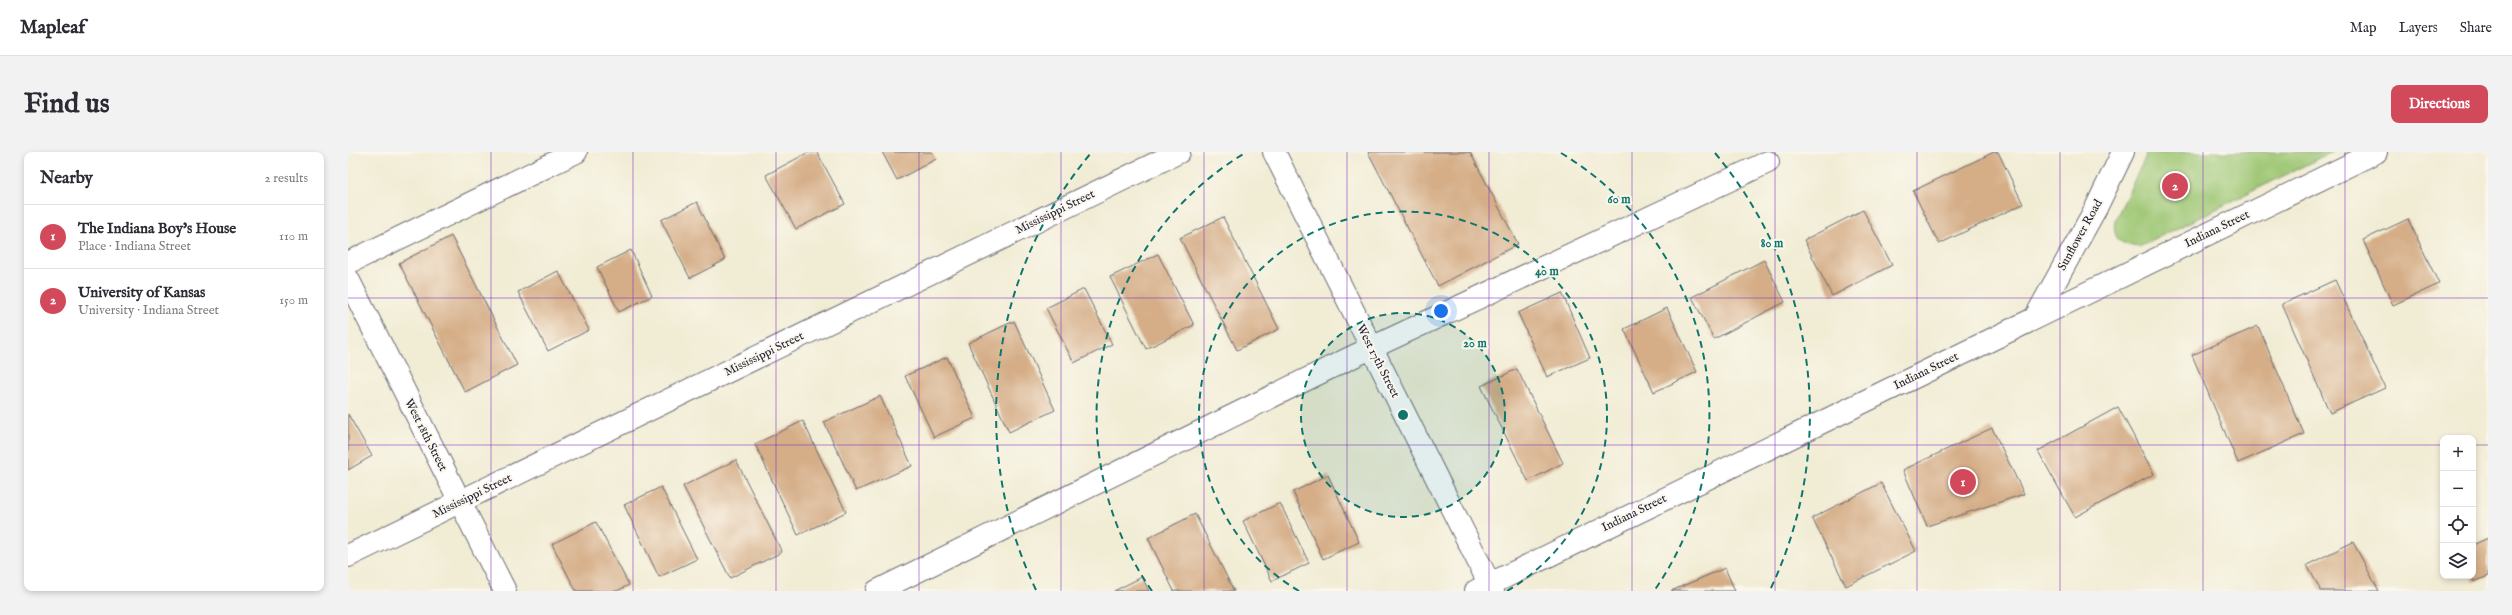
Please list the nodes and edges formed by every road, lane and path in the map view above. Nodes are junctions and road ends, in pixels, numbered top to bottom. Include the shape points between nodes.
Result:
1 (576, 152) edge
2 (1179, 152) edge
3 (1274, 152) edge
4 (2123, 152) edge
5 (2376, 152) edge
6 (1768, 162) dead end
7 (348, 263) edge
8 (348, 279) edge
9 (2035, 318) junction
10 (1372, 349) junction
11 (460, 502) junction
12 (348, 556) edge
13 (1486, 589) edge
14 (505, 591) edge
15 (877, 591) edge

1 - 7 street
2 - 11 street, Mississippi Street
3 - 10 street, West 17th Street
4 - 9 street, Sunflower Road via 2096,208
5 - 9 street, Indiana Street
6 - 10 street
8 - 11 street, West 18th Street
9 - 13 street, Indiana Street
10 - 13 street, West 17th Street
10 - 15 street
11 - 12 street, Mississippi Street
11 - 14 street, West 18th Street

